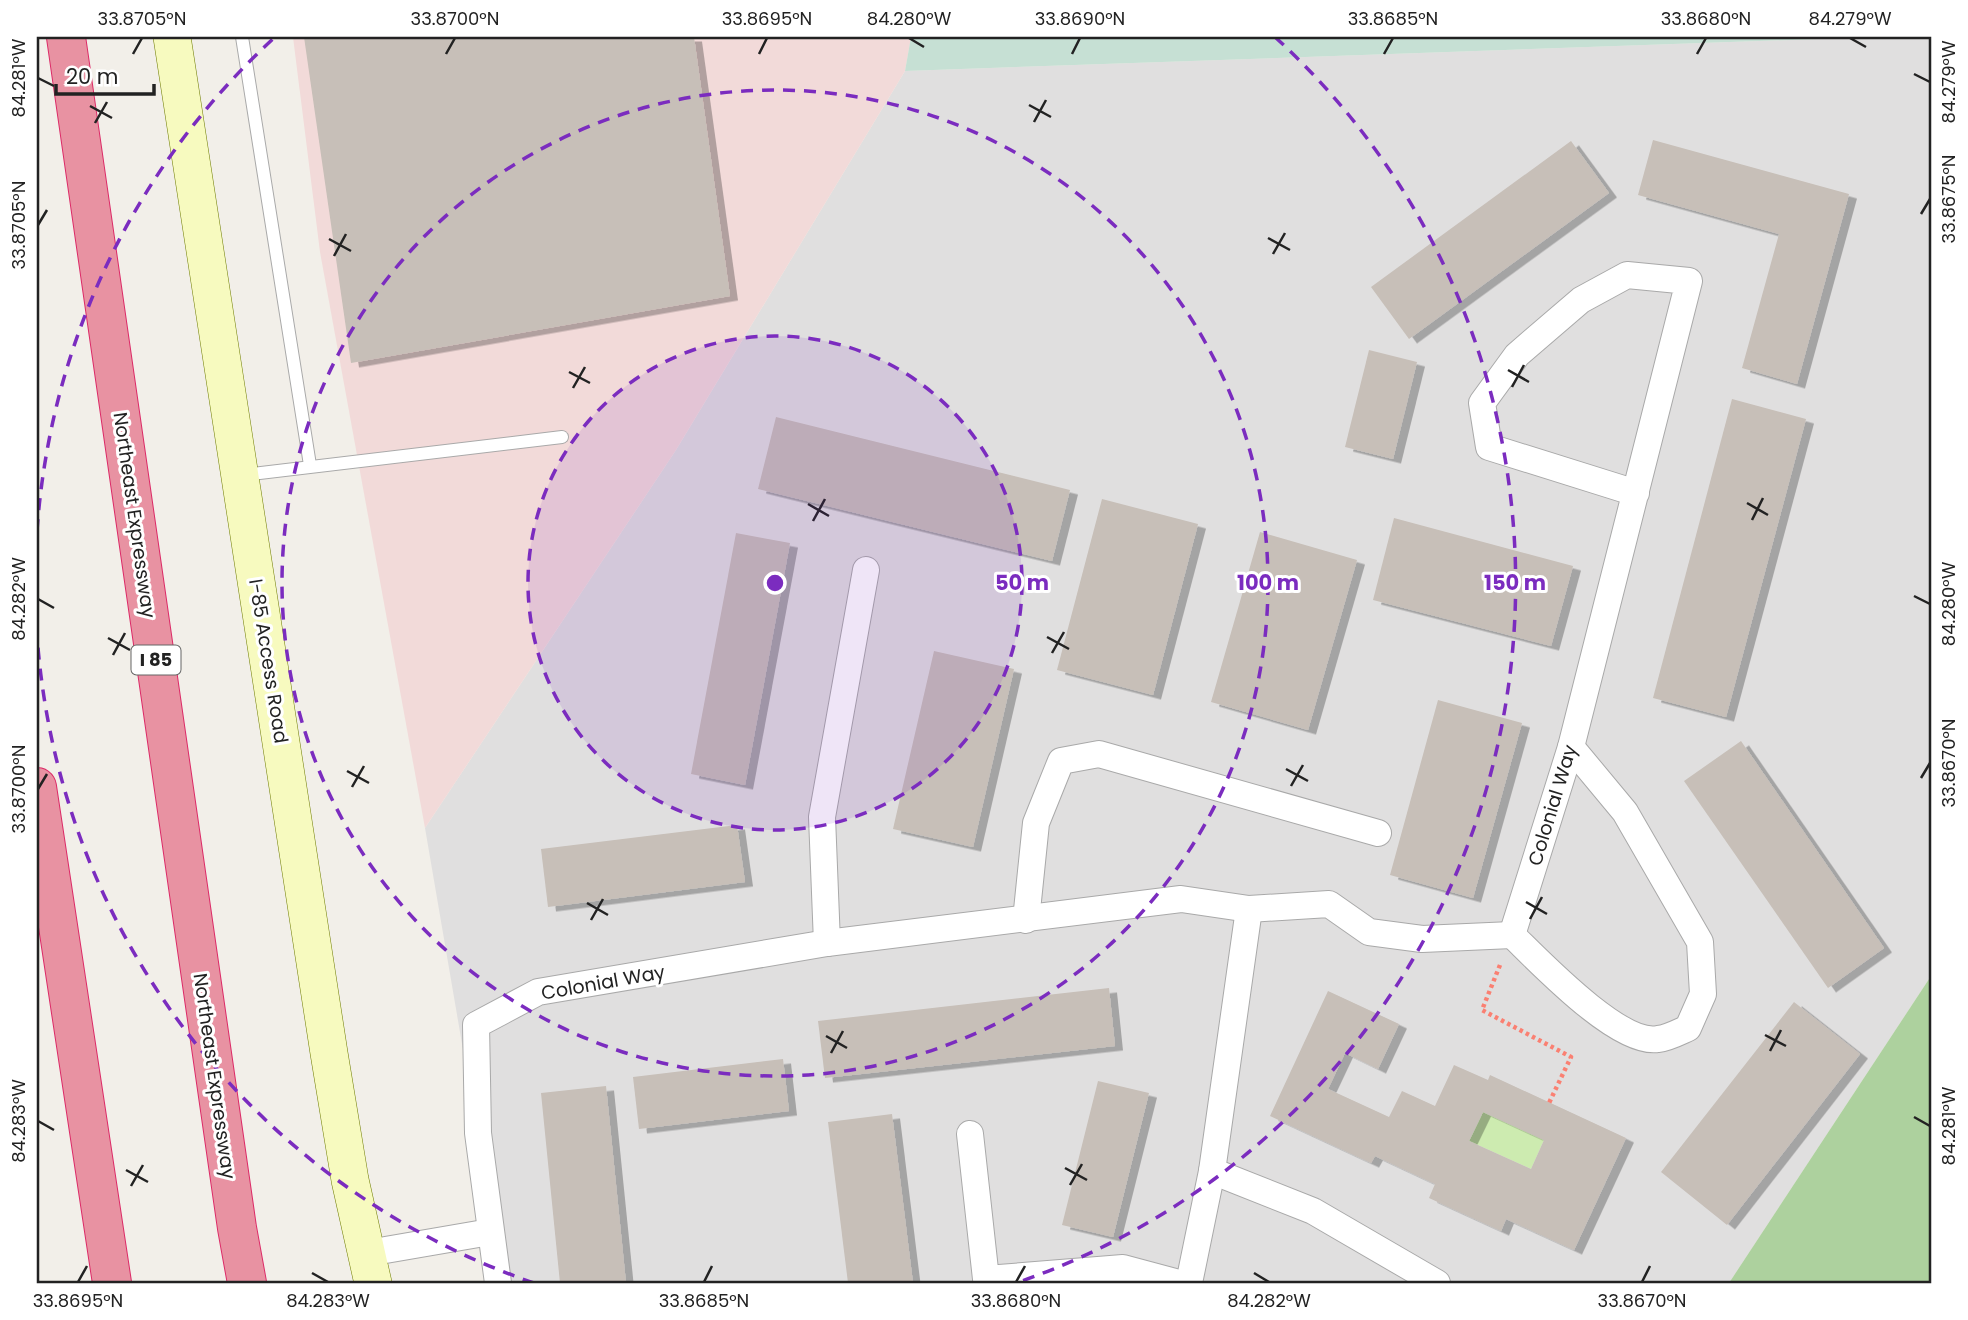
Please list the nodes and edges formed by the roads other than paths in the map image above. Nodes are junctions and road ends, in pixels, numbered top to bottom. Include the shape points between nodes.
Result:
1 (66, 37) edge
2 (172, 37) edge
3 (242, 37) edge
4 (562, 437) dead end
5 (310, 466) junction
6 (240, 475) junction
7 (1636, 493) junction
8 (866, 570) dead end
9 (1571, 747) junction
10 (37, 788) edge
11 (1378, 833) dead end
12 (1250, 909) junction
13 (1026, 920) junction
14 (1512, 935) junction
15 (827, 943) junction
16 (970, 1134) dead end
17 (1212, 1171) junction
18 (491, 1232) junction
19 (371, 1268) edge
20 (112, 1283) edge
21 (247, 1283) edge
22 (498, 1283) edge
23 (1179, 1283) edge
24 (1189, 1283) edge
25 (1437, 1283) edge

1 - 21 highway, Northeast Expressway / I 85
2 - 6 main road, I-85 Access Road
3 - 5 lane
4 - 5 lane
5 - 6 lane
6 - 19 main road, I-85 Access Road via 346,1155
7 - 7 street, Colonial Way via 1489,447 1482,403 1517,355 1581,300 1627,275 1689,281
7 - 9 street, Colonial Way
8 - 15 street via 822,817
9 - 14 street, Colonial Way
9 - 14 street via 1625,812 1700,942 1703,994 1688,1028 1656,1040 1622,1029 1580,1000
10 - 20 highway
11 - 13 street via 1099,754 1061,761 1035,823
12 - 13 street, Colonial Way via 1181,899
12 - 14 street, Colonial Way via 1329,904 1369,932 1422,939
12 - 17 street
13 - 15 street, Colonial Way
15 - 18 street, Colonial Way via 538,992 475,1025 478,1133
16 - 23 street via 986,1279 1123,1268
17 - 24 street
17 - 25 street via 1313,1211
18 - 19 street
18 - 22 street, Colonial Way

